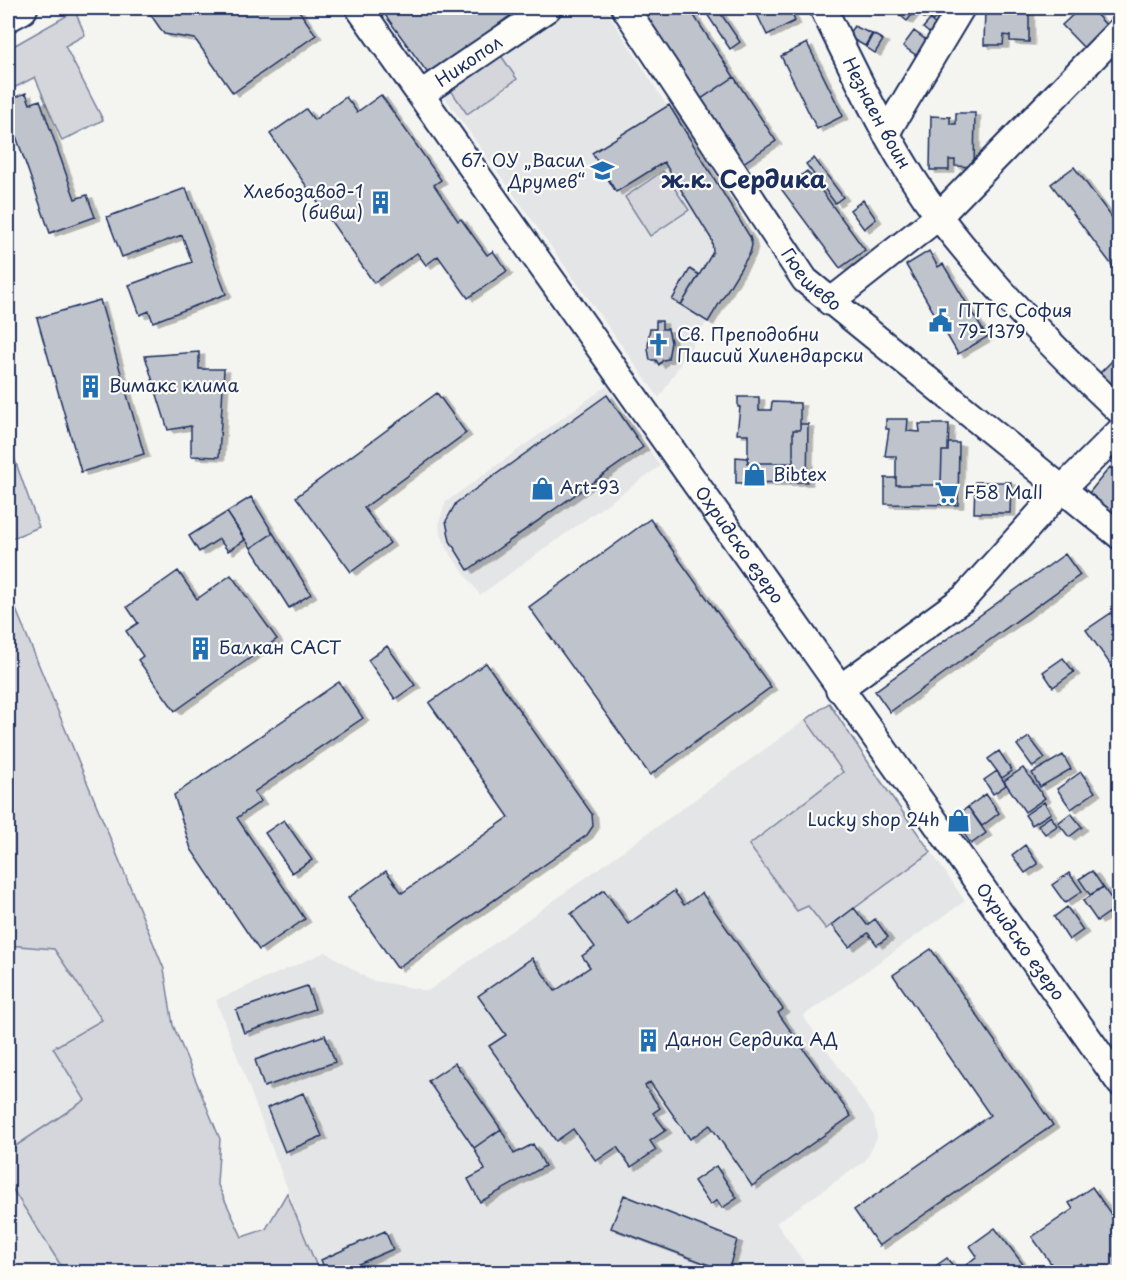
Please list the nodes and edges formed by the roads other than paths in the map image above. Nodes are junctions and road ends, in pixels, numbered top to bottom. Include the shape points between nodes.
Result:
1 (21, 8) edge
2 (359, 8) edge
3 (548, 8) edge
4 (626, 8) edge
5 (823, 8) edge
6 (961, 8) edge
7 (8, 15) edge
8 (1119, 30) edge
9 (421, 94) junction
10 (886, 133) junction
11 (939, 216) junction
12 (830, 302) junction
13 (1119, 411) edge
14 (1119, 431) edge
15 (1062, 489) junction
16 (1119, 536) edge
17 (839, 689) junction
18 (1119, 1083) edge

1 - 7 main road
2 - 9 street, Охридско езеро
3 - 9 street, Никопол
4 - 12 street, Гюешево via 796,268
5 - 10 street, Незнаен воин
6 - 10 street
8 - 11 street
9 - 17 street, Охридско езеро
10 - 11 street, Незнаен воин
11 - 12 street
11 - 13 street, Незнаен воин via 1030,321
12 - 15 street, Гюешево
14 - 15 street
15 - 16 street, Гюешево
15 - 17 street via 964,598
17 - 18 street, Охридско езеро

